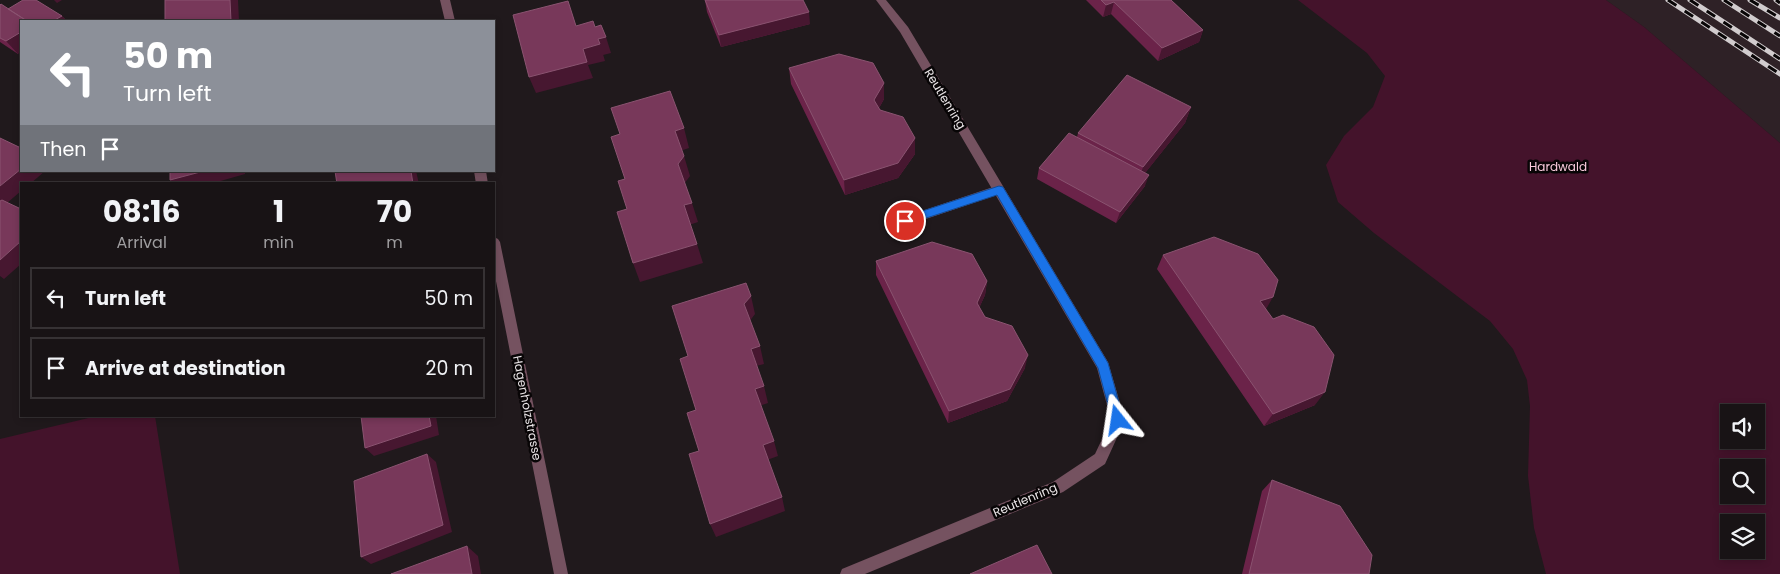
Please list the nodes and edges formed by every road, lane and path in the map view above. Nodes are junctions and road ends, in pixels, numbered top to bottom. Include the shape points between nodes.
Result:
1 (445, 0) edge
2 (881, 0) edge
3 (450, 20) edge
4 (999, 190) junction
5 (905, 221) dead end
6 (495, 247) edge
7 (560, 574) edge
8 (847, 574) edge

1 - 3 street
2 - 4 street, Reutlenring via 904,30
4 - 5 street
4 - 8 street, Reutlenring via 1103,366 1118,420 1100,459 1058,487
6 - 7 street, Hagenholzstrasse

